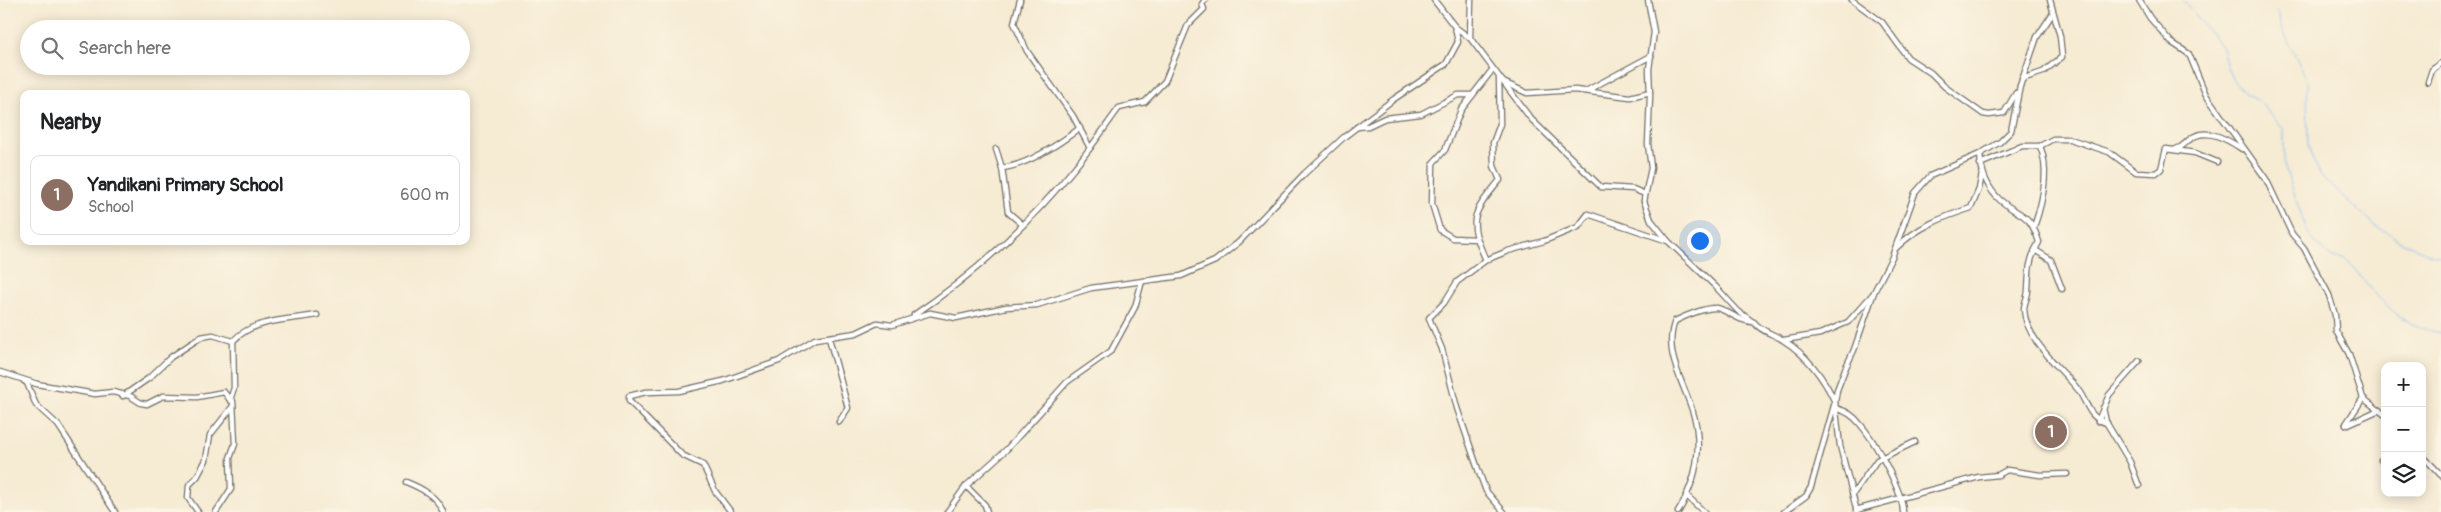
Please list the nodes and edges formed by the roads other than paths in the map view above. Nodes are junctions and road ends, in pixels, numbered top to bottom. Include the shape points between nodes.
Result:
1 (1020, 0) edge
2 (1205, 0) edge
3 (1434, 0) edge
4 (1471, 0) edge
5 (1648, 0) edge
6 (1852, 0) edge
7 (2050, 0) edge
8 (2139, 0) edge
9 (2053, 13) junction
10 (1455, 27) junction
11 (1470, 38) junction
12 (1651, 56) junction
13 (2441, 63) edge
14 (1493, 69) junction
15 (1499, 77) junction
16 (2022, 79) junction
17 (1503, 82) junction
18 (2428, 82) dead end
19 (2020, 86) junction
20 (1650, 92) junction
21 (1582, 93) junction
22 (1472, 95) junction
23 (1357, 127) junction
24 (1080, 128) junction
25 (2040, 146) junction
26 (1090, 148) junction
27 (996, 149) dead end
28 (2175, 150) junction
29 (2246, 151) junction
30 (1980, 154) junction
31 (2217, 162) dead end
32 (1980, 164) junction
33 (1002, 168) junction
34 (1982, 174) junction
35 (1644, 201) junction
36 (1023, 225) junction
37 (2034, 227) junction
38 (1476, 239) junction
39 (1668, 241) junction
40 (1893, 250) junction
41 (2035, 250) junction
42 (1486, 260) junction
43 (1142, 281) junction
44 (2062, 289) dead end
45 (1874, 292) junction
46 (317, 315) dead end
47 (911, 317) junction
48 (1754, 322) junction
49 (829, 338) junction
50 (1784, 340) junction
51 (233, 341) junction
52 (2139, 361) dead end
53 (0, 372) edge
54 (21, 380) junction
55 (123, 396) junction
56 (2364, 398) junction
57 (230, 400) junction
58 (1835, 402) junction
59 (233, 405) junction
60 (2103, 408) junction
61 (1838, 409) junction
62 (2380, 410) joint
63 (2098, 421) junction
64 (839, 422) dead end
65 (2107, 423) junction
66 (1915, 442) dead end
67 (1883, 458) junction
68 (2426, 459) edge
69 (2066, 474) dead end
70 (2441, 475) edge
71 (406, 482) dead end
72 (966, 486) junction
73 (2139, 486) dead end
74 (1853, 494) junction
75 (1686, 496) junction
76 (1900, 497) junction
77 (1857, 511) edge
78 (115, 512) edge
79 (198, 512) edge
80 (216, 512) edge
81 (443, 512) edge
82 (731, 512) edge
83 (947, 512) edge
84 (987, 512) edge
85 (1504, 512) edge
86 (1678, 512) edge
87 (1704, 512) edge
88 (1784, 512) edge
89 (1903, 512) edge

1 - 24 street via 1014,23 1027,51
2 - 26 street via 1202,4 1204,9 1188,25 1165,80 1145,102 1119,108
3 - 10 street
4 - 11 street
5 - 12 street via 1654,32
6 - 19 street via 1882,22 1914,63 1983,114 2004,113
7 - 9 street
8 - 29 street via 2171,42 2189,54 2206,95
9 - 16 street via 2037,37
9 - 16 street via 2062,57 2043,72
10 - 11 street
10 - 23 street via 1458,42 1446,64
11 - 14 street
12 - 20 street via 1648,69
12 - 21 street
13 - 18 street via 2432,70
14 - 15 street
14 - 22 street
15 - 17 street
15 - 38 street via 1500,124 1493,143 1494,166 1500,180 1475,212
16 - 19 street
17 - 21 street via 1527,93 1561,90
17 - 35 street via 1531,119 1601,187 1633,189 1645,194
19 - 30 street via 2011,131
20 - 21 street via 1630,98
20 - 35 street via 1651,168
22 - 23 street via 1458,95 1421,114 1385,118
22 - 38 street via 1461,110 1446,150 1433,163 1432,204 1440,230 1454,238
23 - 43 street via 1304,174 1240,242 1215,261 1182,276
24 - 26 street
24 - 33 street via 1053,146 1011,167
25 - 28 street via 2053,139 2070,139 2109,152 2136,172 2156,173 2161,168 2166,149
25 - 32 street via 2022,146
25 - 37 street via 2043,154 2042,197
26 - 36 street
27 - 33 street
28 - 29 street via 2198,134 2208,134 2230,141
28 - 31 street
29 - 56 street via 2266,179 2292,234 2304,248 2329,295 2336,331
30 - 32 street
30 - 40 street via 1930,176 1915,193
32 - 34 street
33 - 36 street via 1008,212
34 - 37 street via 2000,200 2026,217
34 - 40 street via 1971,208 1915,231
35 - 39 street via 1651,220
36 - 47 street via 968,275
37 - 41 street via 2039,242
38 - 42 street
39 - 42 street via 1588,214 1578,227
39 - 48 street via 1738,311
40 - 45 street
41 - 44 street via 2051,260
41 - 63 street via 2027,269 2028,296 2024,310 2027,328 2081,394
42 - 85 street via 1457,282 1444,303 1429,318 1442,349 1457,408 1486,491
43 - 47 street via 1091,288 1037,305 1006,307 956,318 930,313
43 - 72 street via 1135,306 1111,351 1067,382 1007,449
45 - 50 street via 1848,322 1820,334
45 - 58 street via 1836,390
46 - 51 street via 254,326
47 - 49 street via 892,325 877,323 856,333
48 - 50 street via 1757,327
48 - 75 street via 1740,321 1717,308 1689,314 1675,321 1671,351 1697,431 1695,473
49 - 64 street via 848,408
49 - 82 street via 815,339 779,361 723,381 679,391 646,392 628,398 682,455 703,465 715,491
50 - 58 street via 1800,352 1828,387
51 - 55 street via 213,335 201,337
51 - 57 street via 234,388
52 - 60 street via 2109,395
53 - 54 street
54 - 55 street
54 - 78 street via 27,383 36,405 58,426
55 - 57 street via 147,404 163,396 224,392
56 - 62 street
56 - 62 street via 2346,425
57 - 59 street
58 - 61 street
58 - 88 street via 1811,487 1806,496
59 - 79 street via 210,435 206,460 197,477 188,485 188,498
59 - 80 street via 235,444 230,458 231,489
60 - 63 street
60 - 65 street
61 - 67 street via 1860,423
61 - 74 street via 1840,446
63 - 65 street
65 - 73 street via 2130,462
66 - 67 street
67 - 74 street via 1877,460
67 - 76 street
68 - 70 street
69 - 76 street via 2040,475 2007,470 1998,475 1979,476
71 - 81 street via 424,490
72 - 83 street
72 - 84 street
74 - 77 street
75 - 86 street
75 - 87 street
76 - 77 street
76 - 89 street

